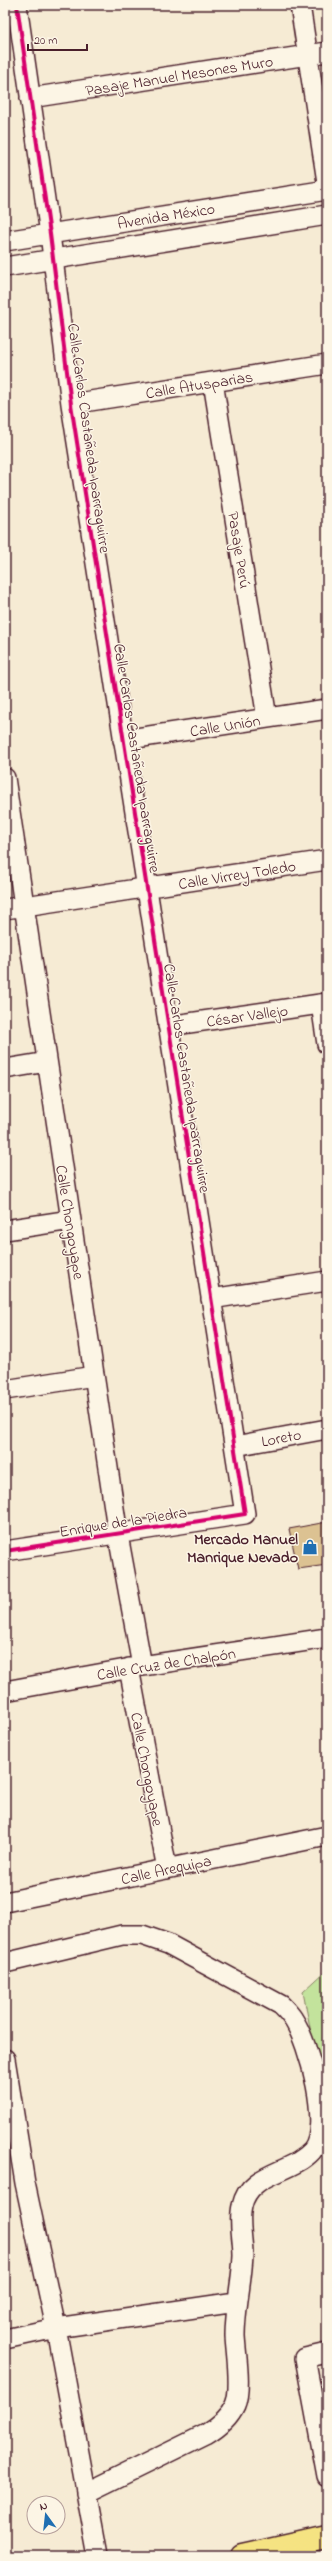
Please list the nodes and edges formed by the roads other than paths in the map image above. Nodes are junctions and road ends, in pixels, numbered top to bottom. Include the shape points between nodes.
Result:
1 (17, 5) edge
2 (300, 5) edge
3 (327, 52) edge
4 (308, 55) junction
5 (30, 98) junction
6 (327, 182) edge
7 (327, 190) edge
8 (327, 215) edge
9 (50, 234) junction
10 (5, 241) edge
11 (53, 258) junction
12 (5, 267) edge
13 (327, 364) edge
14 (213, 382) junction
15 (71, 404) junction
16 (327, 709) edge
17 (267, 718) junction
18 (123, 740) junction
19 (5, 778) edge
20 (327, 860) edge
21 (146, 889) junction
22 (24, 906) junction
23 (5, 909) edge
24 (324, 1004) edge
25 (168, 1026) junction
26 (327, 1044) edge
27 (47, 1062) junction
28 (5, 1069) edge
29 (71, 1220) junction
30 (5, 1230) edge
31 (327, 1281) edge
32 (211, 1299) junction
33 (94, 1376) junction
34 (5, 1390) edge
35 (327, 1429) edge
36 (234, 1446) junction
37 (245, 1514) joint
38 (118, 1535) junction
39 (5, 1551) edge
40 (327, 1638) edge
41 (136, 1667) junction
42 (5, 1692) edge
43 (327, 1836) edge
44 (167, 1869) junction
45 (5, 1902) edge
46 (5, 1963) edge
47 (5, 2060) edge
48 (236, 2302) junction
49 (56, 2328) junction
50 (5, 2339) edge
51 (327, 2353) edge
52 (322, 2423) edge
53 (327, 2476) edge
54 (86, 2493) junction
55 (327, 2537) edge
56 (98, 2556) edge
57 (242, 2556) edge

1 - 5 street, Calle Carlos Castañeda Iparraguirre
2 - 4 street
3 - 4 street, Pasaje Manuel Mesones Muro
4 - 5 street, Pasaje Manuel Mesones Muro
4 - 6 street
5 - 9 street, Calle Carlos Castañeda Iparraguirre
7 - 9 street, Avenida México
8 - 11 street, Avenida México
9 - 10 street, Avenida México
9 - 11 street, Calle Carlos Castañeda Iparraguirre
11 - 12 street, Avenida México
11 - 15 street, Calle Carlos Castañeda Iparraguirre
13 - 14 street, Calle Atusparias
14 - 15 street, Calle Atusparias
14 - 17 street, Pasaje Perú
15 - 18 street, Calle Carlos Castañeda Iparraguirre
16 - 17 street, Calle Unión
17 - 18 street, Calle Unión
18 - 21 street, Calle Carlos Castañeda Iparraguirre
19 - 22 street, Calle Chongoyape
20 - 21 street, Calle Virrey Toledo
21 - 22 street, Calle Virrey Toledo
21 - 25 street, Calle Carlos Castañeda Iparraguirre
22 - 23 street, Calle Virrey Toledo
22 - 27 street, Calle Chongoyape
24 - 25 street, César Vallejo
24 - 26 street
25 - 32 street, Calle Carlos Castañeda Iparraguirre
27 - 28 street
27 - 29 street, Calle Chongoyape
29 - 30 street
29 - 33 street, Calle Chongoyape
31 - 32 street
32 - 36 street, Calle Carlos Castañeda Iparraguirre
33 - 34 street
33 - 38 street, Calle Chongoyape
35 - 36 street, Loreto
36 - 37 street, Calle Carlos Castañeda Iparraguirre
37 - 38 street, Enrique de la Piedra
38 - 39 street, Enrique de la Piedra
38 - 41 street, Calle Chongoyape
40 - 41 street, Calle Cruz de Chalpón
41 - 42 street, Calle Cruz de Chalpón
41 - 44 street, Calle Chongoyape
43 - 44 street, Calle Arequipa
44 - 45 street, Calle Arequipa
46 - 48 street via 106,1938 142,1935 184,1951 268,1996 293,2018 315,2077 320,2105 320,2134 314,2149 304,2159 256,2182 246,2193 242,2207 243,2254
47 - 49 street via 25,2183
48 - 49 street
48 - 54 street via 238,2389 235,2404 227,2418 206,2434
49 - 50 street
49 - 54 street
51 - 52 street via 305,2358
52 - 53 street
54 - 56 street
55 - 57 main road

